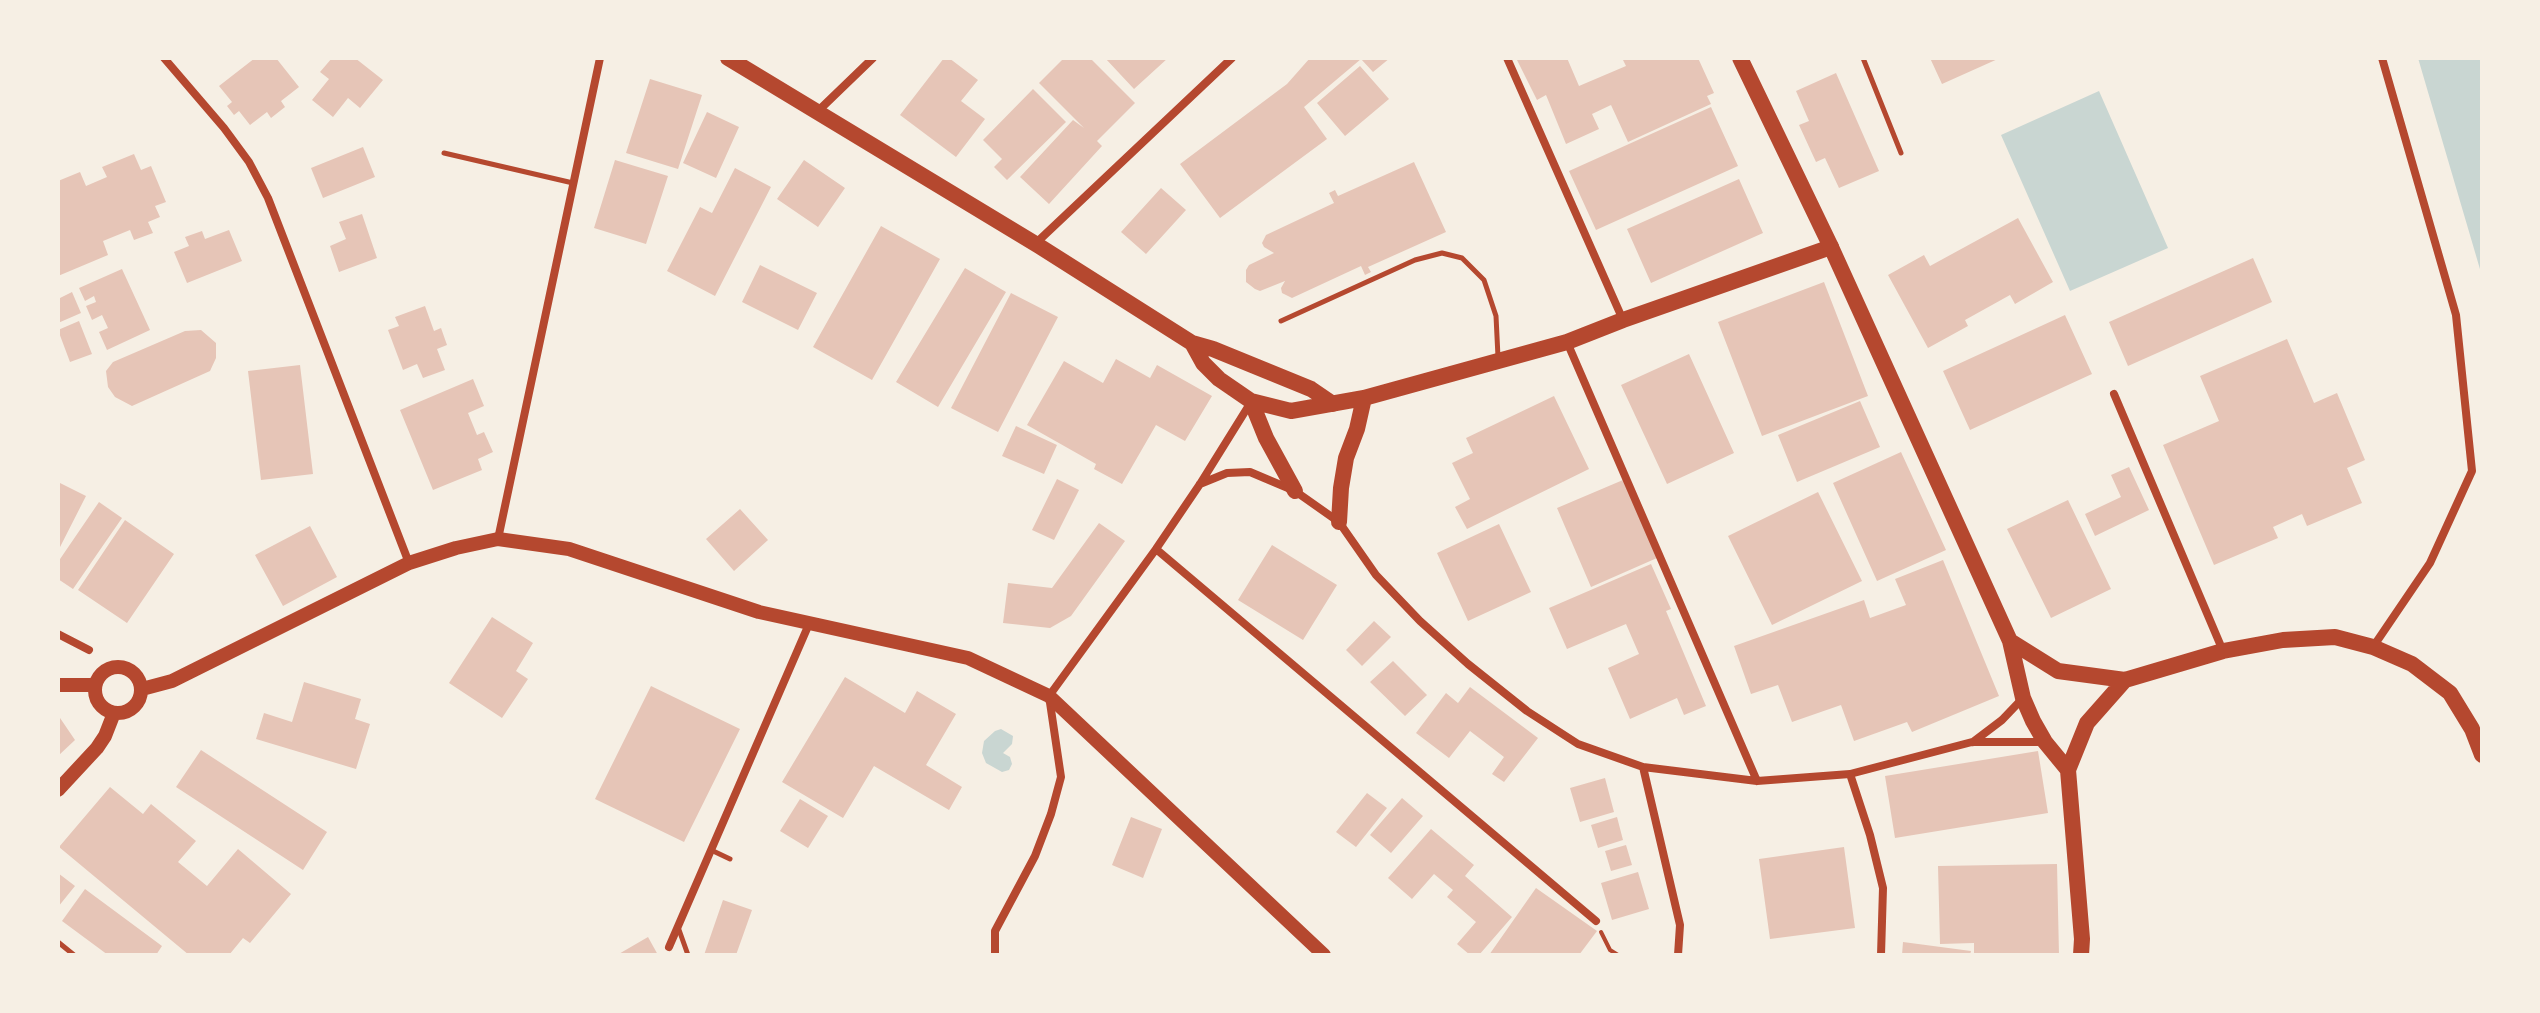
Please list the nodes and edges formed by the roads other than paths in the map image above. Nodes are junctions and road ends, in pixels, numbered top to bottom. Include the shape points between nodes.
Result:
1 (164, 58) edge
2 (600, 58) edge
3 (728, 58) edge
4 (873, 58) edge
5 (1232, 58) edge
6 (1507, 58) edge
7 (1740, 58) edge
8 (1863, 58) edge
9 (2382, 58) edge
10 (816, 113) junction
11 (444, 153) dead end
12 (1901, 153) dead end
13 (574, 183) junction
14 (1035, 244) junction
15 (1831, 247) junction
16 (1623, 320) junction
17 (1281, 321) dead end
18 (1567, 342) junction
19 (1192, 343) junction
20 (1498, 362) junction
21 (2114, 394) dead end
22 (1364, 398) junction
23 (1251, 401) junction
24 (1333, 404) junction
25 (1200, 484) junction
26 (1295, 491) junction
27 (1339, 522) junction
28 (498, 539) junction
29 (1156, 549) junction
30 (409, 563) junction
31 (809, 624) junction
32 (58, 634) edge
33 (2010, 641) junction
34 (2373, 647) junction
35 (89, 650) dead end
36 (2223, 651) junction
37 (2125, 680) junction
38 (58, 685) edge
39 (95, 685) junction
40 (142, 689) junction
41 (1049, 696) junction
42 (2023, 698) junction
43 (114, 713) junction
44 (1972, 742) junction
45 (2045, 742) junction
46 (2482, 755) edge
47 (1643, 767) junction
48 (2068, 770) junction
49 (1850, 774) junction
50 (1757, 781) junction
51 (58, 790) edge
52 (711, 850) junction
53 (730, 859) dead end
54 (1596, 921) dead end
55 (678, 926) junction
56 (58, 942) edge
57 (669, 947) dead end
58 (74, 955) edge
59 (688, 955) edge
60 (995, 955) edge
61 (1324, 955) edge
62 (1678, 955) edge
63 (1881, 955) edge
64 (2081, 955) edge

1 - 30 street via 232,139 268,198
2 - 13 street
3 - 10 main road
4 - 10 street
5 - 14 street
6 - 16 street
7 - 15 main road
8 - 12 lane
9 - 34 street via 2456,315 2472,471 2430,563
10 - 14 main road
11 - 13 lane
13 - 28 street
14 - 19 main road
15 - 16 main road
15 - 33 main road
16 - 18 main road
17 - 20 lane via 1415,260 1442,253 1462,258 1484,280 1496,316
18 - 20 main road
18 - 50 street
19 - 23 main road via 1219,379
19 - 24 main road via 1311,389
20 - 22 main road
21 - 36 street
22 - 24 main road
22 - 27 main road via 1346,458
23 - 24 main road via 1291,411
23 - 25 street
23 - 26 main road
25 - 26 street via 1227,473 1250,472
25 - 29 street
26 - 27 street
27 - 47 street via 1376,575 1468,664 1578,744
28 - 30 main road
28 - 31 main road via 569,549
29 - 41 street
29 - 54 street
30 - 40 main road via 172,681
31 - 41 main road via 968,658
31 - 52 street
32 - 35 street
33 - 37 main road via 2058,671
33 - 42 main road
34 - 36 main road via 2335,637
34 - 46 main road via 2412,664 2450,693
36 - 37 main road
37 - 48 main road via 2087,723
38 - 39 main road
39 - 40 main road via 108,668 124,667 137,675
39 - 43 main road via 101,706
40 - 43 main road via 137,704
41 - 60 street via 1061,777 1035,856 995,931
41 - 61 main road
42 - 44 street
42 - 45 main road
43 - 51 main road via 97,748
44 - 45 street
44 - 49 street
45 - 48 main road
47 - 50 street
47 - 62 street via 1680,925
48 - 64 main road
49 - 50 street
49 - 63 street via 1883,888
52 - 53 lane
52 - 55 street
55 - 57 street
55 - 59 lane
56 - 58 lane

